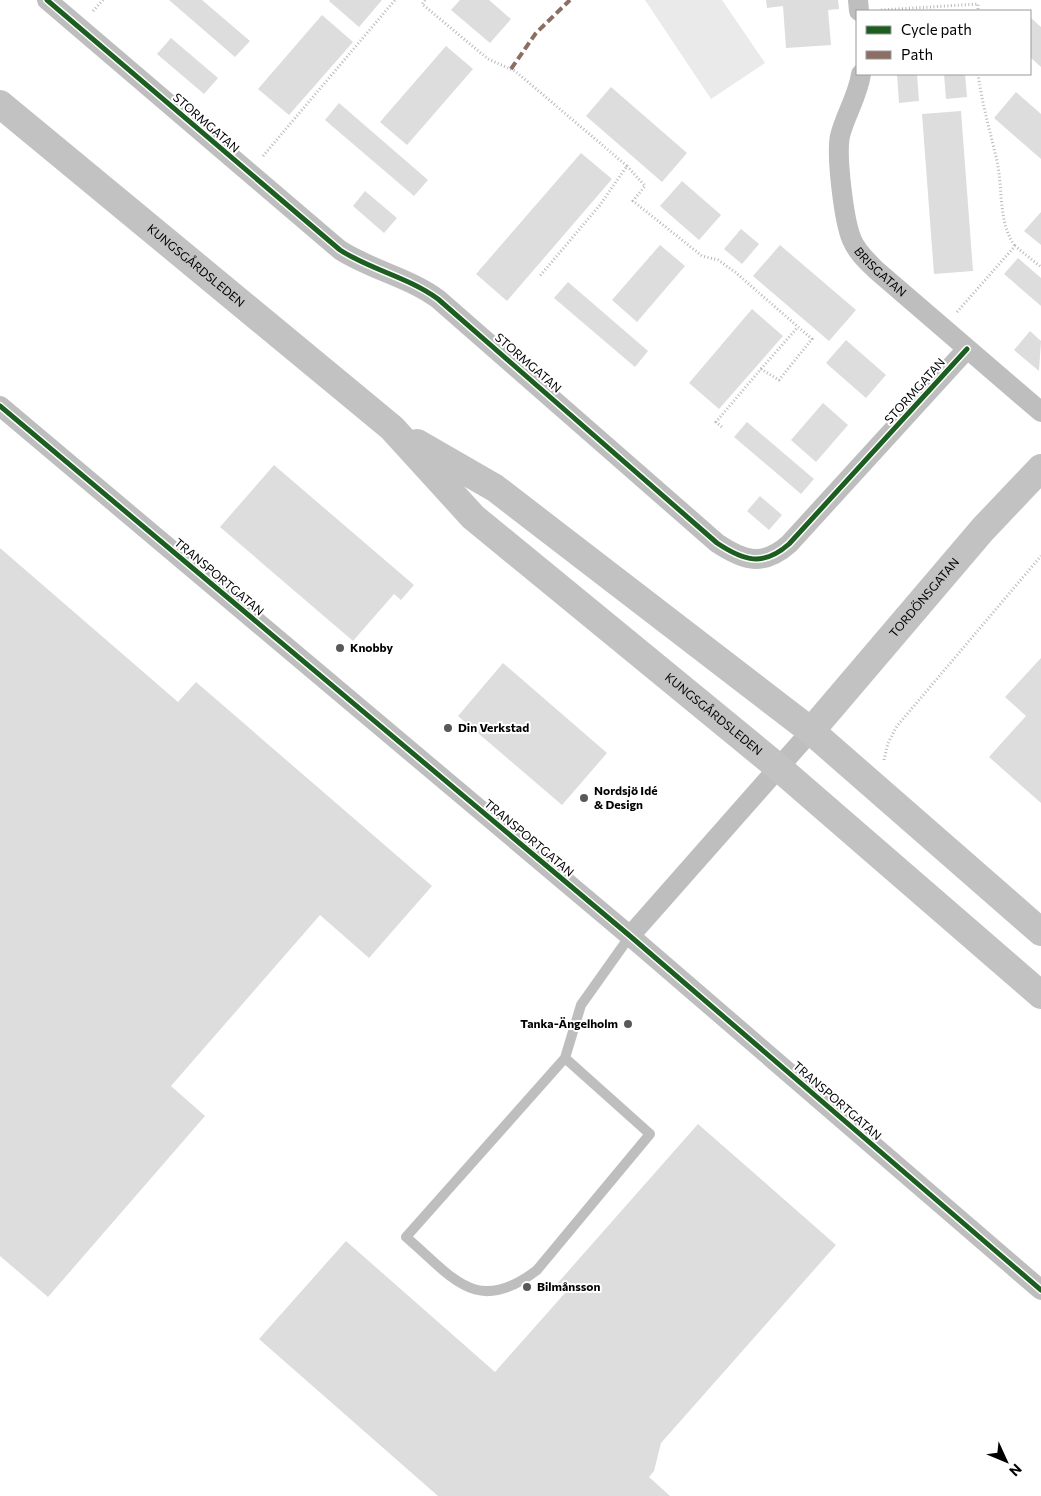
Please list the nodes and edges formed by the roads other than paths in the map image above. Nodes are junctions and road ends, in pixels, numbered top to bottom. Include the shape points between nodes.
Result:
1 (47, 0) edge
2 (860, 75) edge
3 (0, 104) edge
4 (967, 349) junction
5 (0, 406) edge
6 (1041, 412) edge
7 (392, 428) junction
8 (1041, 468) edge
9 (811, 731) junction
10 (779, 768) junction
11 (1041, 932) edge
12 (630, 936) junction
13 (1041, 995) edge
14 (565, 1058) junction
15 (1041, 1290) edge

1 - 4 street, STORMGATAN via 340,250 356,261 420,286 438,299 717,543 736,555 764,559 790,544
2 - 4 street, BRISGATAN via 840,137 839,151 849,233 866,260
3 - 7 main road, KUNGSGÅRDSLEDEN
4 - 6 street, BRISGATAN
5 - 12 street, TRANSPORTGATAN
7 - 9 main road, KUNGSGÅRDSLEDEN via 495,488
7 - 10 main road, KUNGSGÅRDSLEDEN via 474,517
8 - 9 main road, TORDÖNSGATAN via 984,529
9 - 10 street
9 - 11 main road, KUNGSGÅRDSLEDEN
10 - 12 street
10 - 13 main road, KUNGSGÅRDSLEDEN
12 - 14 lane via 581,1005
12 - 15 street, TRANSPORTGATAN
14 - 14 lane via 650,1134 537,1270 503,1290 476,1292 463,1285 406,1237

